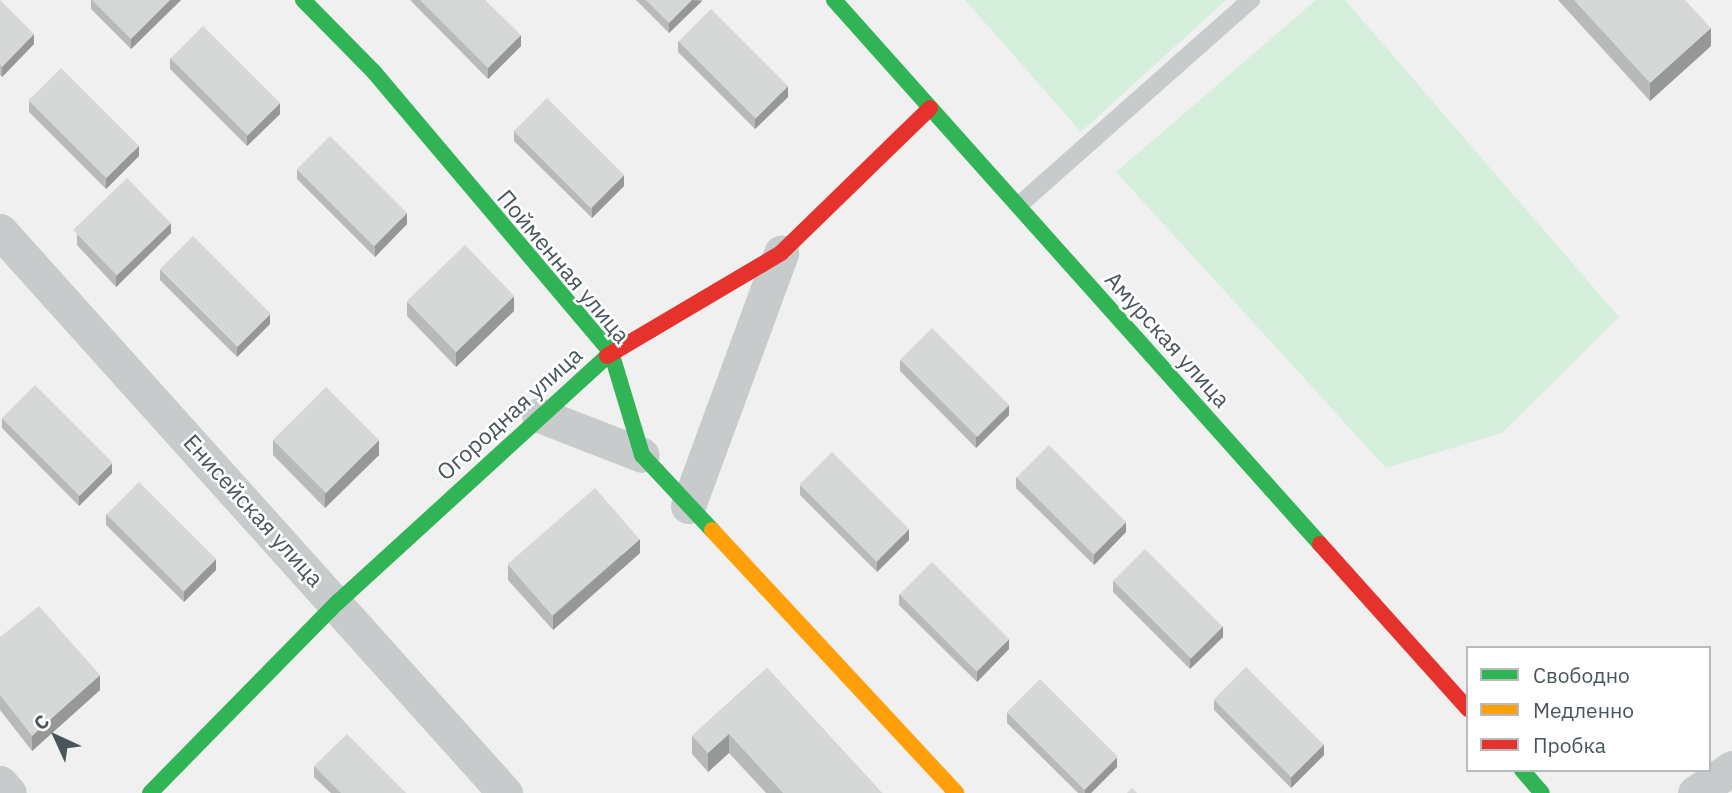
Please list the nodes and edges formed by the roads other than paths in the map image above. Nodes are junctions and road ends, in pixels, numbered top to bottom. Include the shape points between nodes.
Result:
1 (303, 0) edge
2 (834, 0) edge
3 (1251, 0) edge
4 (930, 108) junction
5 (1018, 205) junction
6 (0, 231) edge
7 (781, 253) junction
8 (611, 352) junction
9 (539, 415) junction
10 (642, 455) junction
11 (688, 506) junction
12 (338, 602) junction
13 (1466, 707) edge
14 (1732, 768) edge
15 (1524, 772) edge
16 (0, 783) edge
17 (9, 793) edge
18 (150, 793) edge
19 (505, 793) edge
20 (956, 793) edge
21 (1542, 793) edge
22 (1695, 793) edge

1 - 8 street, Пойменная улица via 374,72
2 - 4 street, Амурская улица
3 - 5 lane
4 - 5 street, Амурская улица
4 - 7 street, Огородная улица
5 - 13 street, Амурская улица
6 - 12 street, Енисейская улица
7 - 8 street, Огородная улица
7 - 11 street
8 - 9 street, Огородная улица
8 - 10 street, Пойменная улица
9 - 10 street
9 - 12 street, Огородная улица
10 - 11 street, Пойменная улица
11 - 20 street, Пойменная улица
12 - 18 street, Огородная улица
12 - 19 street, Енисейская улица
14 - 22 street
15 - 21 street
16 - 17 street

